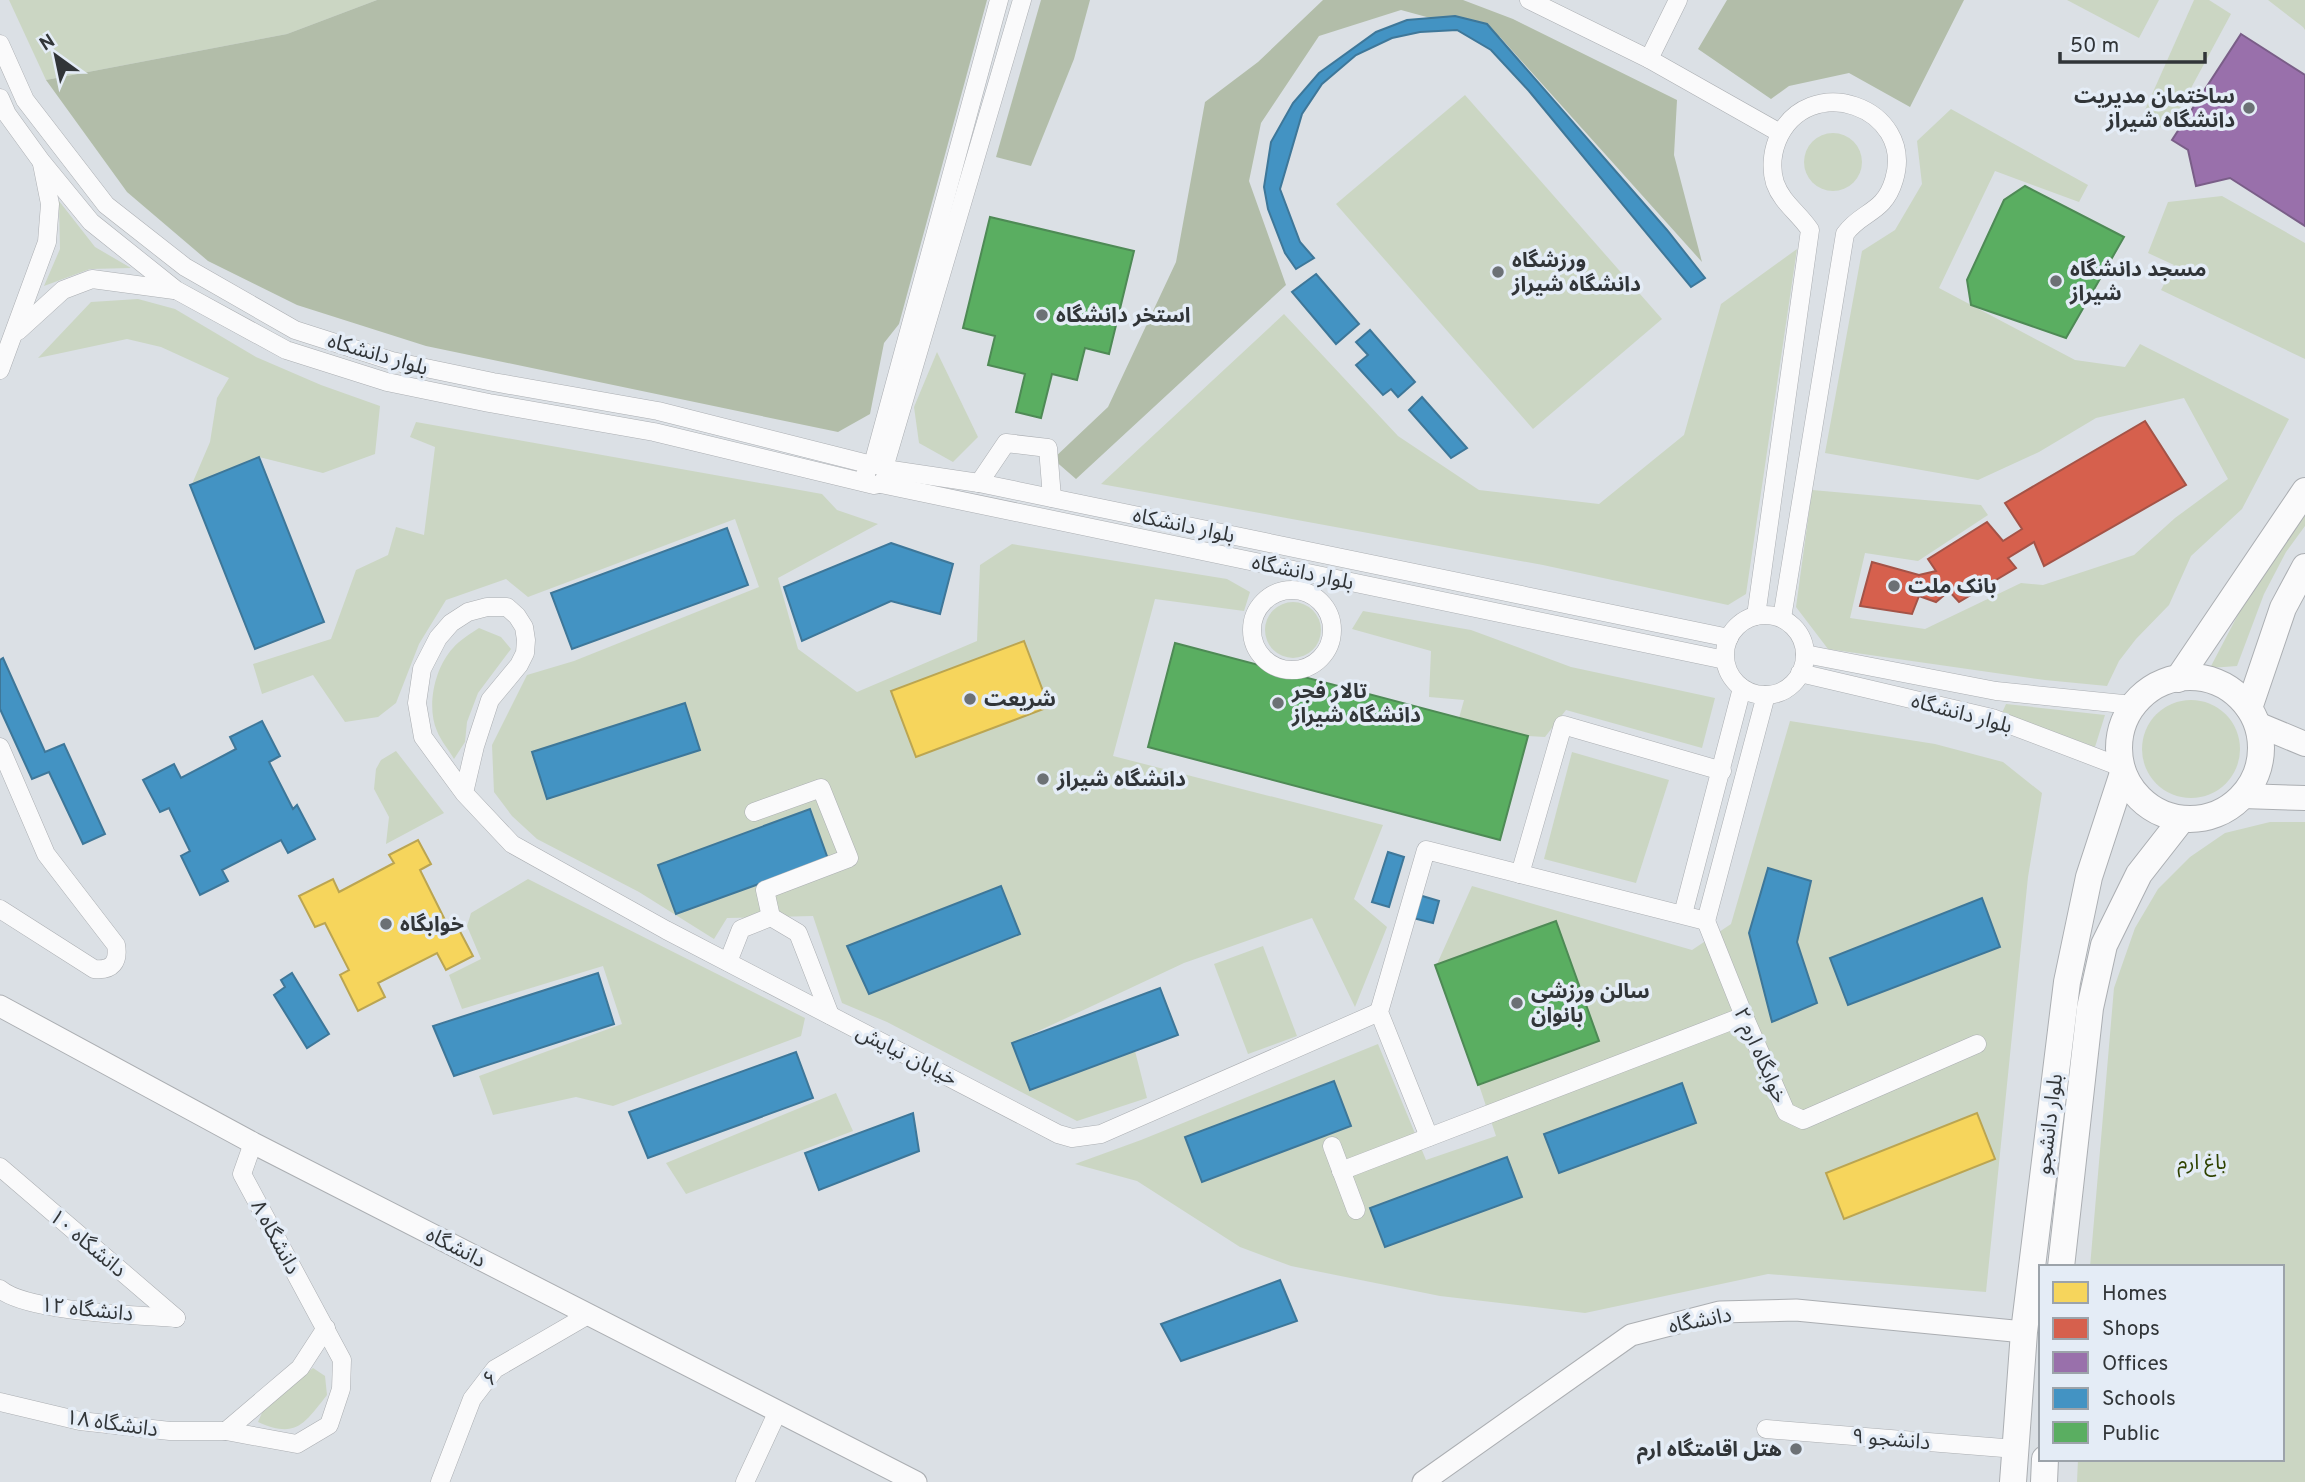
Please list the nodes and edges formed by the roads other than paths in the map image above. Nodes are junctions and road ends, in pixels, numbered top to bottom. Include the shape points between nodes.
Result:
1 (999, 0) edge
2 (1022, 0) edge
3 (1529, 0) edge
4 (1678, 0) edge
5 (0, 44) edge
6 (1649, 59) junction
7 (0, 98) edge
8 (1780, 133) junction
9 (41, 161) junction
10 (176, 290) junction
11 (15, 334) junction
12 (0, 370) edge
13 (899, 392) junction
14 (877, 472) junction
15 (979, 483) junction
16 (2305, 491) edge
17 (1052, 498) junction
18 (2305, 567) edge
19 (1755, 616) junction
20 (1782, 618) junction
21 (1729, 638) junction
22 (1331, 640) joint
23 (1805, 654) junction
24 (1725, 660) junction
25 (1800, 674) junction
26 (2178, 679) junction
27 (1742, 688) junction
28 (1996, 691) junction
29 (1766, 695) junction
30 (2133, 705) junction
31 (2253, 716) junction
32 (1992, 718) junction
33 (2305, 744) edge
34 (0, 747) edge
35 (2122, 770) junction
36 (1722, 771) junction
37 (464, 793) junction
38 (2243, 796) junction
39 (2305, 798) edge
40 (754, 812) dead end
41 (2182, 819) junction
42 (1520, 874) junction
43 (0, 909) edge
44 (1683, 914) junction
45 (771, 917) junction
46 (1706, 921) junction
47 (728, 962) junction
48 (0, 1006) edge
49 (1379, 1012) junction
50 (830, 1015) junction
51 (1744, 1016) junction
52 (1977, 1044) dead end
53 (1429, 1137) junction
54 (253, 1143) junction
55 (1332, 1146) dead end
56 (0, 1167) edge
57 (1341, 1171) junction
58 (1356, 1210) dead end
59 (2062, 1265) edge
60 (0, 1289) edge
61 (588, 1315) junction
62 (176, 1318) joint
63 (326, 1328) junction
64 (2024, 1332) junction
65 (0, 1402) edge
66 (778, 1411) junction
67 (1766, 1429) dead end
68 (226, 1431) junction
69 (2016, 1449) junction
70 (2045, 1461) edge
71 (440, 1482) edge
72 (745, 1482) edge
73 (916, 1482) edge
74 (1423, 1482) edge
75 (2013, 1482) edge
76 (2044, 1482) edge

1 - 13 street
2 - 13 street
3 - 6 street
4 - 6 street
5 - 14 street, بلوار دانشکاه via 25,100 106,205 186,267 295,330 392,361 658,411
6 - 8 street
7 - 9 street, بلوار دانشکاه
8 - 19 street via 1772,163 1774,180 1810,230
8 - 20 street via 1803,110 1818,104 1850,103 1865,109 1888,131 1897,162 1895,178 1880,206 1853,223 1845,234
9 - 10 street, بلوار دانشکاه via 91,222
9 - 11 street via 50,204 47,242
10 - 11 street via 92,279 63,290
10 - 14 street, بلوار دانشکاه via 286,350 387,382
11 - 12 street
13 - 14 street
14 - 15 street, بلوار دانشکاه
14 - 24 street, بلوار دانشگاه
15 - 17 street, بلوار دانشکاه
15 - 17 street via 1006,443 1048,448
16 - 26 main road
17 - 21 street, بلوار دانشکاه
18 - 31 main road via 2283,608
19 - 20 street
19 - 21 street via 1735,628
20 - 23 street via 1798,633
21 - 24 street
22 - 22 street via 1330,615 1314,596 1302,591 1288,589 1263,601 1251,627 1259,653 1282,670 1307,668 1326,652
23 - 25 street
23 - 28 street, بلوار دانشگاه
24 - 27 street
25 - 29 street via 1786,688
25 - 32 street, بلوار دانشگاه
26 - 30 main road via 2153,688
26 - 31 main road via 2218,683 2235,693
27 - 29 street
27 - 36 street
28 - 30 street, بلوار دانشگاه
28 - 32 street
29 - 46 street
30 - 35 main road via 2120,734
31 - 33 main road
31 - 38 main road via 2261,743 2260,762
32 - 35 street, بلوار دانشگاه
34 - 43 street via 46,854 116,945 114,965 94,969
35 - 41 main road via 2146,805
35 - 64 main road, بلوار دانشجو via 2089,877 2067,982
36 - 42 street via 1563,725
36 - 44 street
37 - 37 street, خیابان نیایش via 490,700 525,653 524,627 507,607 468,612 451,623 422,668 417,703 424,737
37 - 47 street, خیابان نیایش via 512,844
38 - 39 main road
38 - 41 main road via 2204,818
40 - 45 street via 821,788 849,858 765,890
41 - 59 main road, بلوار دانشجو via 2139,874 2104,945 2090,1008
42 - 44 street
42 - 49 street via 1426,850
44 - 46 street
45 - 47 street via 741,929
45 - 50 street via 798,933
46 - 51 street, خوابگاه ارم ۲
47 - 50 street, خیابان نیایش
48 - 54 street, دانشگاه
49 - 50 street, خیابان نیایش via 1087,1138 1058,1134
49 - 53 street
51 - 52 street, خوابگاه ارم ۲ via 1786,1112 1803,1120
51 - 53 street
53 - 57 street
54 - 61 street, دانشگاه
54 - 63 street, ۸ دانشگاه via 242,1174
55 - 57 street
56 - 62 street, ۱۰ دانشگاه
57 - 58 street
60 - 62 street, ۱۲ دانشگاه via 41,1306
61 - 66 street, دانشگاه
61 - 71 street, ۶ via 495,1369 472,1399
63 - 68 street via 300,1368
63 - 68 street, ۸ دانشگاه via 342,1360 341,1390 329,1425 297,1444
64 - 69 main road, بلوار دانشجو
64 - 74 street, دانشگاه via 1796,1310 1720,1312 1631,1335
65 - 68 street, ۱۸ دانشگاه via 80,1421 170,1431
66 - 72 street
66 - 73 street, دانشگاه
67 - 69 street, ۹ دانشجو
69 - 75 main road, بلوار دانشجو
70 - 76 main road

